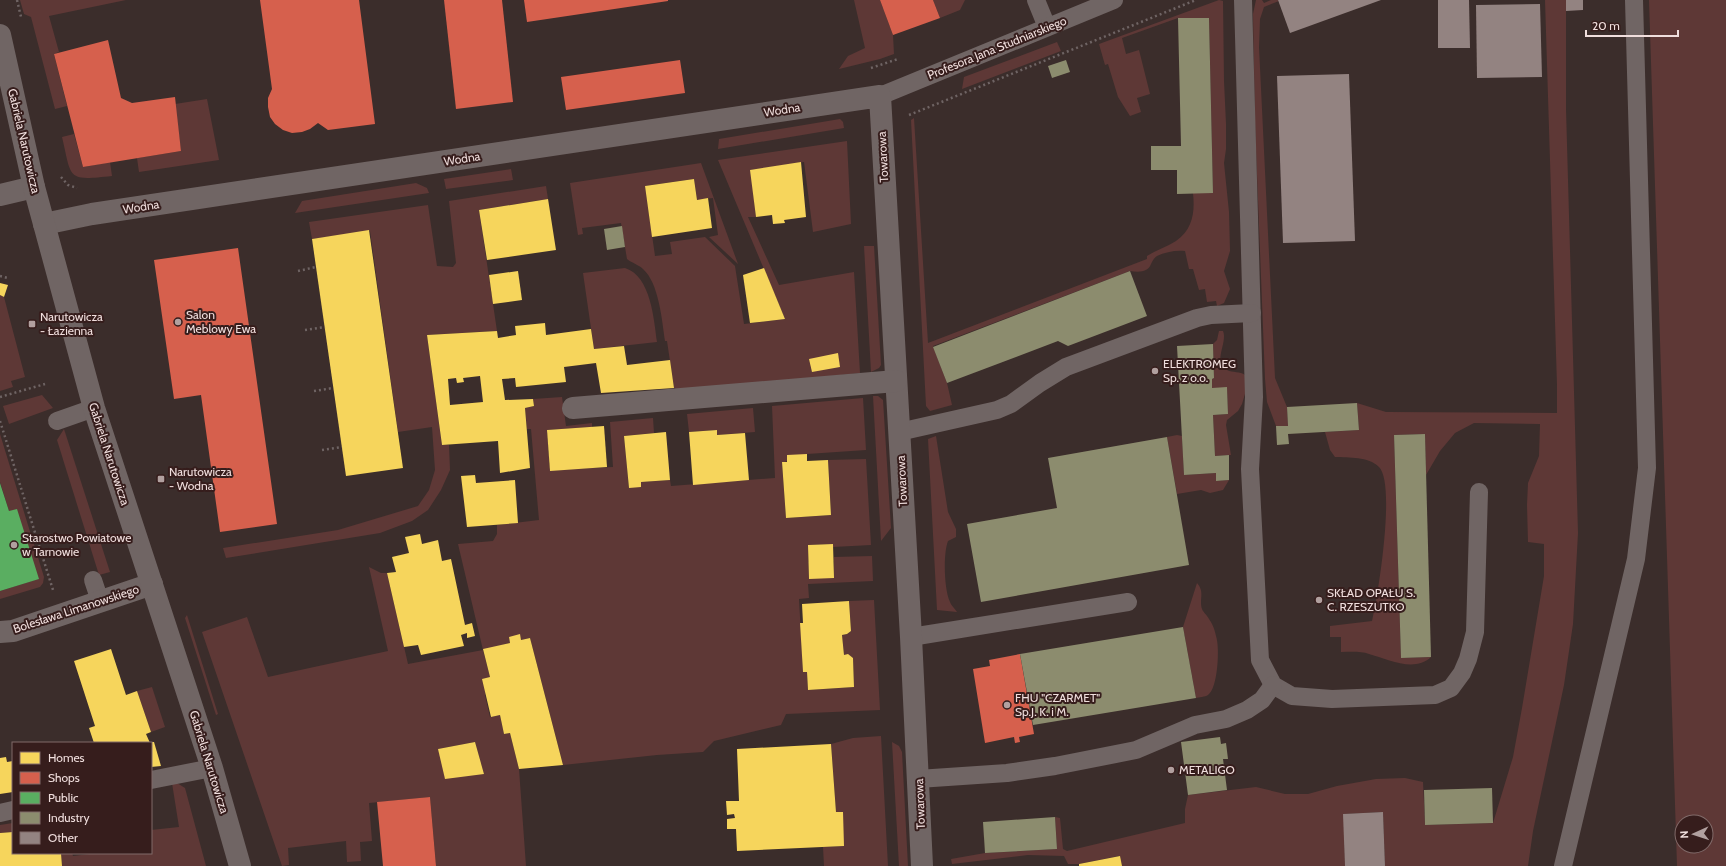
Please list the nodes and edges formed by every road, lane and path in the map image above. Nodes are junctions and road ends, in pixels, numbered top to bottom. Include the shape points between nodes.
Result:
1 (17, 0) edge
2 (1036, 0) edge
3 (1114, 0) edge
4 (1196, 0) edge
5 (1243, 0) edge
6 (1634, 0) edge
7 (22, 20) dead end
8 (1046, 28) junction
9 (0, 35) edge
10 (899, 59) dead end
11 (865, 70) dead end
12 (880, 96) junction
13 (906, 120) dead end
14 (58, 173) dead end
15 (34, 187) junction
16 (80, 189) dead end
17 (0, 195) edge
18 (44, 224) junction
19 (316, 267) dead end
20 (298, 271) dead end
21 (0, 276) edge
22 (8, 278) dead end
23 (1252, 313) junction
24 (325, 327) dead end
25 (305, 330) dead end
26 (896, 381) junction
27 (45, 384) dead end
28 (333, 388) dead end
29 (314, 391) dead end
30 (0, 397) edge
31 (94, 408) junction
32 (573, 408) dead end
33 (0, 421) edge
34 (58, 421) dead end
35 (899, 432) junction
36 (342, 447) dead end
37 (322, 450) dead end
38 (1479, 492) dead end
39 (92, 580) dead end
40 (152, 584) junction
41 (54, 594) dead end
42 (100, 601) junction
43 (1128, 602) dead end
44 (0, 632) edge
45 (911, 637) junction
46 (1272, 685) junction
47 (212, 768) junction
48 (918, 779) junction
49 (152, 780) edge
50 (12, 810) edge
51 (0, 812) edge
52 (240, 866) edge
53 (922, 866) edge
54 (1563, 866) edge

1 - 7 path
2 - 8 lane
3 - 8 lane, Profesora Jana Studniarskiego
4 - 13 path via 910,114
5 - 23 lane
6 - 54 lane via 1647,468 1636,559
8 - 12 lane, Profesora Jana Studniarskiego
9 - 15 street, Gabriela Narutowicza
10 - 11 path
12 - 18 street, Wodna via 92,214
12 - 26 street, Towarowa
14 - 16 path via 68,185
15 - 17 street
15 - 18 street, Gabriela Narutowicza
18 - 31 street, Gabriela Narutowicza
19 - 20 path
21 - 22 path
23 - 35 lane via 1197,318 1066,367 997,410
23 - 46 lane via 1254,397 1250,469 1260,660
24 - 25 path
26 - 32 street
26 - 35 street, Towarowa
27 - 30 path
28 - 29 path
31 - 34 lane
31 - 40 street, Gabriela Narutowicza
33 - 41 path
35 - 45 street, Towarowa
36 - 37 path
38 - 46 lane via 1475,632 1462,673 1451,688 1435,695 1332,699 1292,696
39 - 42 lane
40 - 42 street, Bolesława Limanowskiego
40 - 47 street, Gabriela Narutowicza
42 - 44 street, Bolesława Limanowskiego via 12,631
43 - 45 lane
45 - 48 street, Towarowa
46 - 48 lane via 1262,700 1247,710 1226,719 1195,725 1136,750 1007,773
47 - 49 lane
47 - 52 street, Gabriela Narutowicza
48 - 53 street, Towarowa
50 - 51 lane

